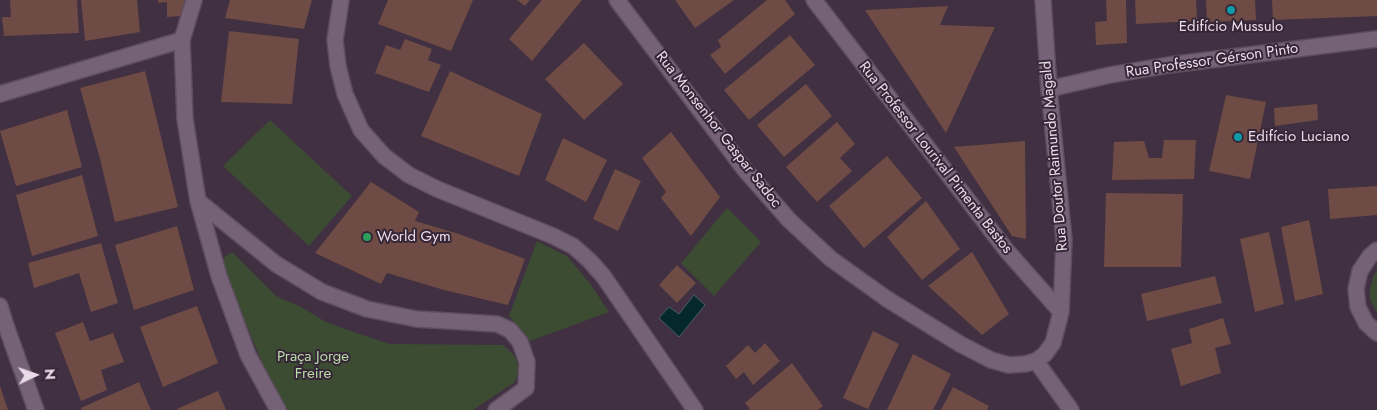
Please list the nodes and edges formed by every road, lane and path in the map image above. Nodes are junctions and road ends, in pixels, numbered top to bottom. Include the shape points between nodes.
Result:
1 (194, 0) edge
2 (341, 0) edge
3 (617, 0) edge
4 (814, 0) edge
5 (1042, 0) edge
6 (1377, 39) edge
7 (182, 40) junction
8 (1049, 89) junction
9 (0, 94) edge
10 (198, 202) junction
11 (1377, 250) edge
12 (0, 306) edge
13 (1062, 312) junction
14 (1377, 333) edge
15 (1036, 361) junction
16 (36, 410) edge
17 (278, 410) edge
18 (496, 410) edge
19 (695, 410) edge
20 (1071, 410) edge

1 - 7 street
2 - 19 street via 335,40 338,66 345,94 361,130 384,156 409,176 573,246 604,277
3 - 15 street, Rua Monsenhor Gaspar Sadoc via 746,170 789,220 831,259 887,299 991,360 1009,365
4 - 13 street, Rua Professor Lourival Pimenta Bastos via 1007,251
5 - 8 street, Rua Doutor Raimundo Magald
6 - 8 street, Rua Professor Gérson Pinto via 1169,65
7 - 9 street
7 - 10 street via 185,119
8 - 13 street, Rua Doutor Raimundo Magald via 1064,240
10 - 17 street via 219,276 248,355
10 - 18 street via 276,264 322,292 367,308 416,319 497,324 510,330 520,342 527,362 526,388
11 - 14 street via 1360,271 1356,289 1358,307 1366,323
12 - 16 street
13 - 15 street via 1053,343
15 - 20 street

